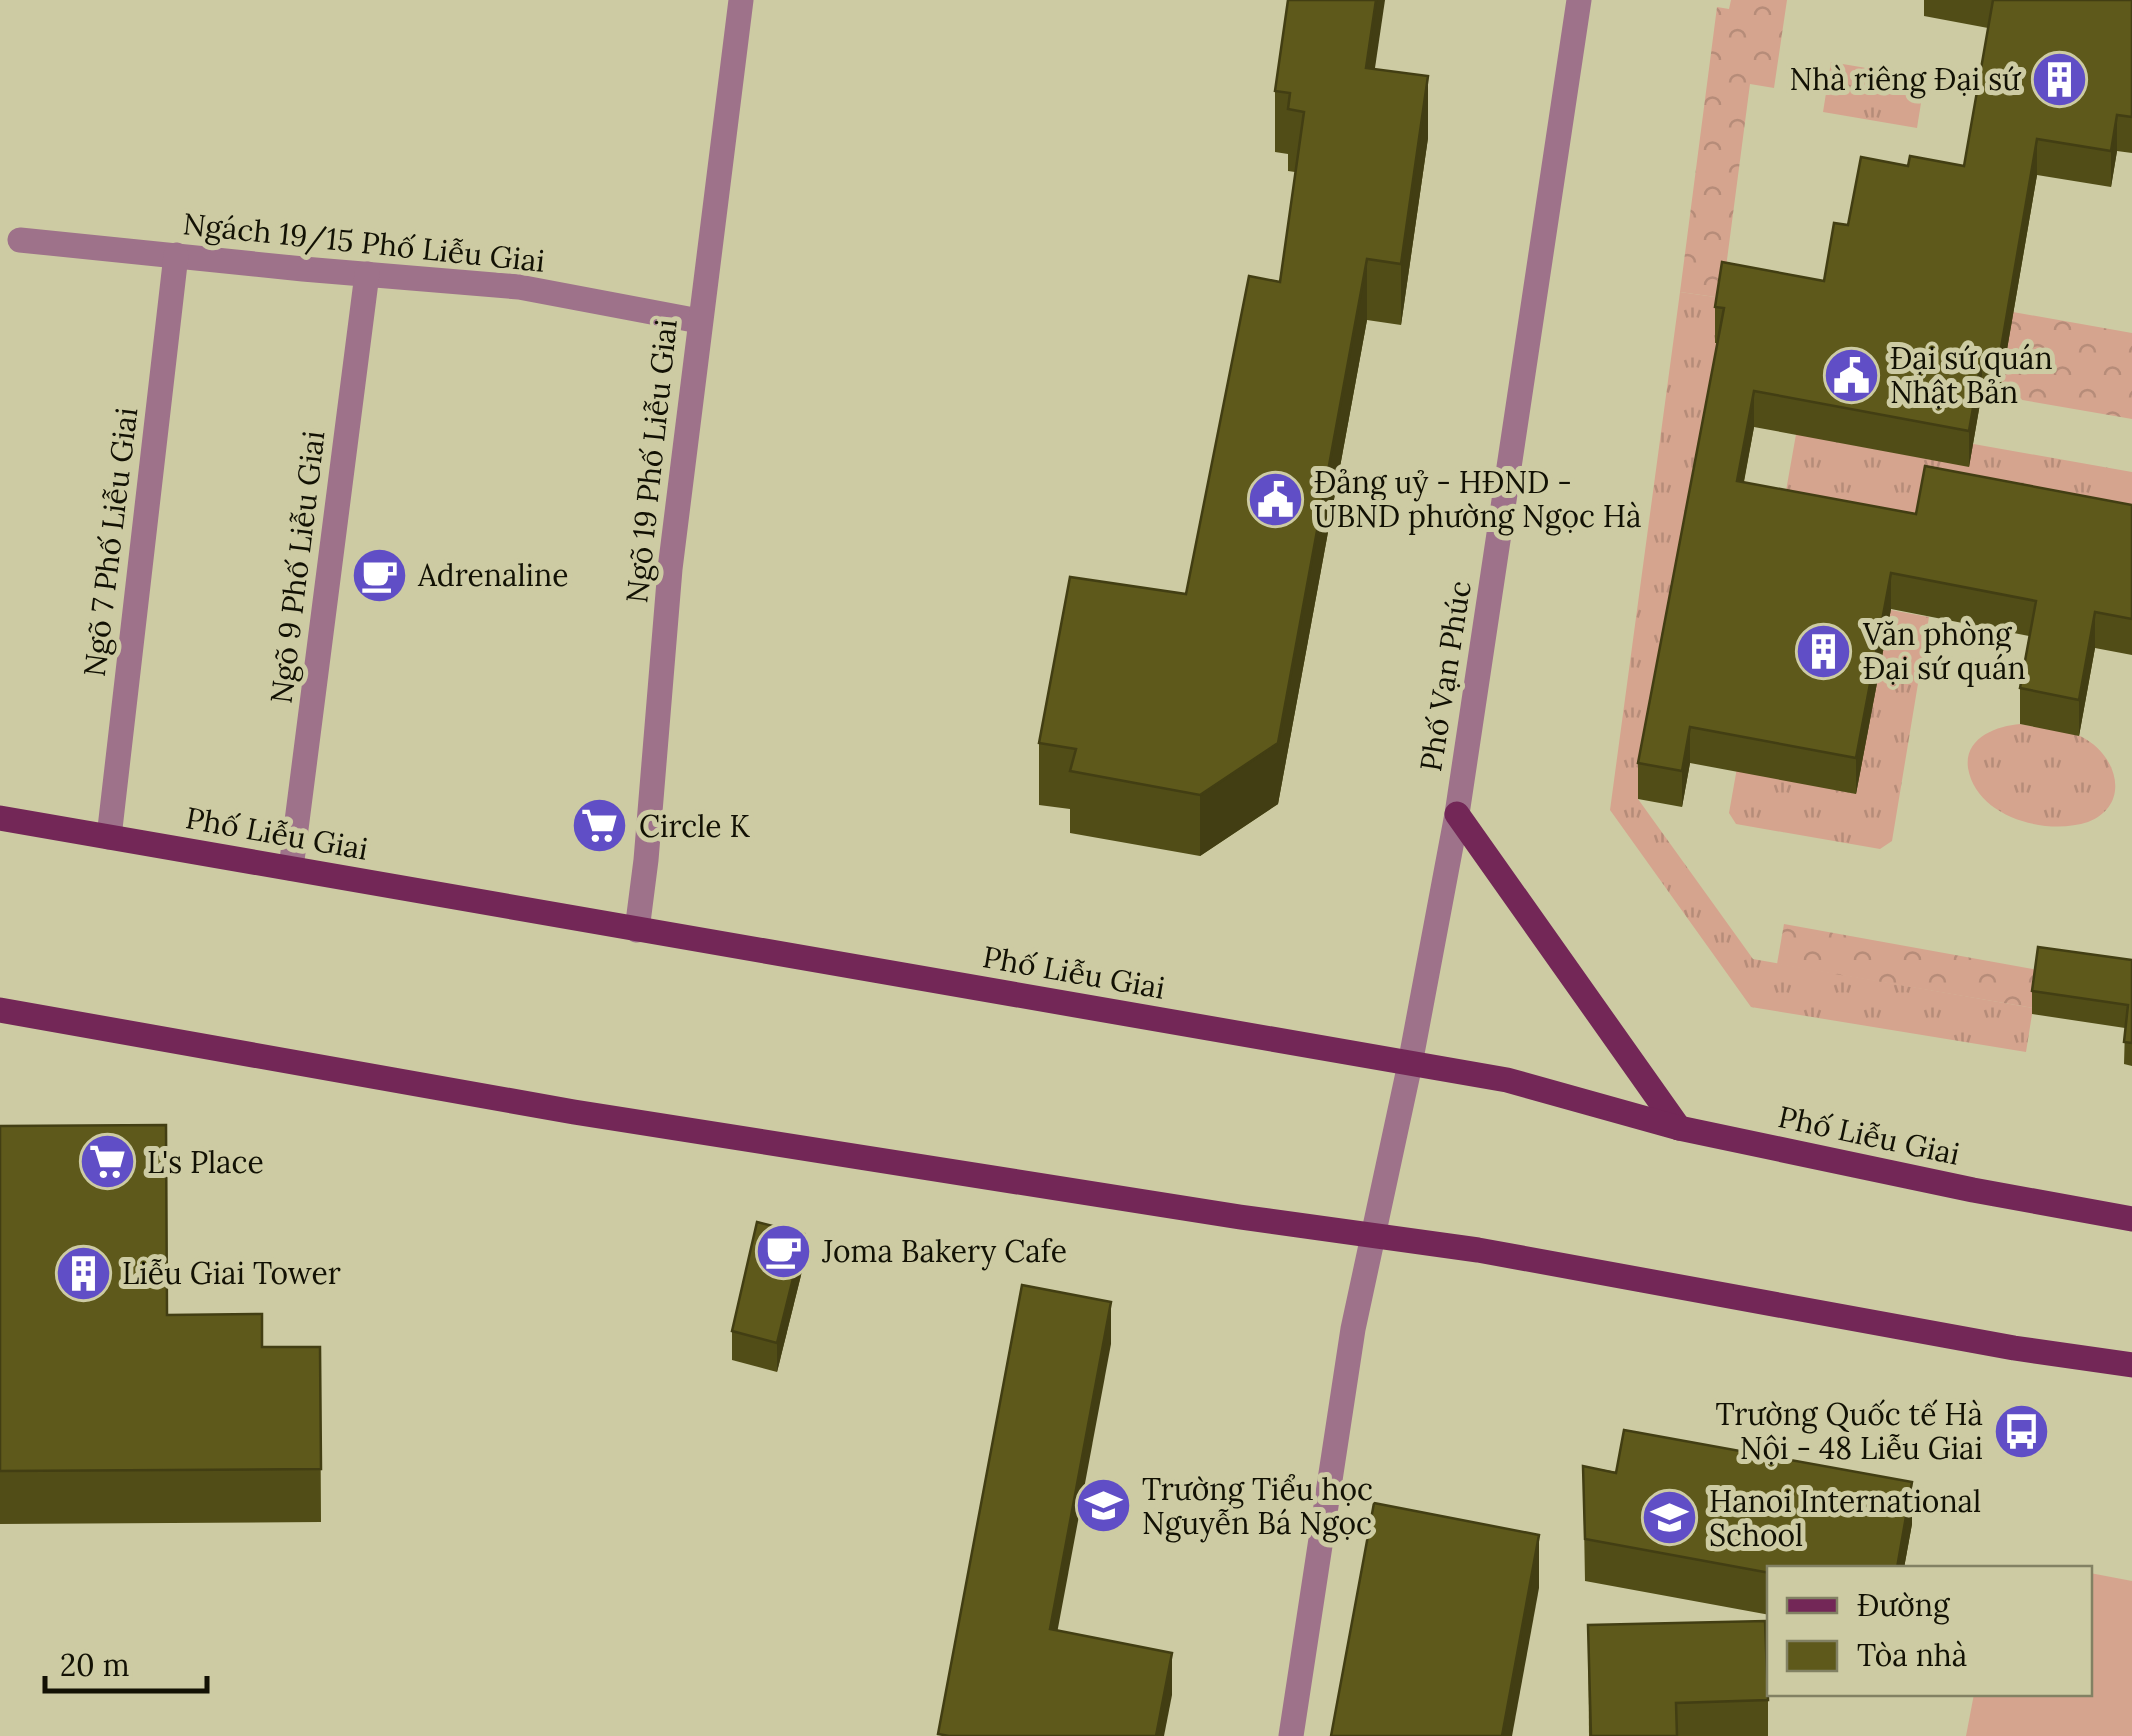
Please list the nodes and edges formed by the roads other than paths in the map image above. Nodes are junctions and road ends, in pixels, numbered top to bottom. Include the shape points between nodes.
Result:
1 (741, 0) edge
2 (1579, 0) edge
3 (20, 240) dead end
4 (176, 255) junction
5 (367, 274) junction
6 (699, 321) junction
7 (1457, 814) junction
8 (0, 818) edge
9 (109, 838) junction
10 (291, 868) junction
11 (636, 930) junction
12 (0, 1010) edge
13 (1410, 1064) junction
14 (1679, 1128) junction
15 (2132, 1219) edge
16 (1372, 1234) junction
17 (2132, 1365) edge
18 (1291, 1736) edge

1 - 6 street, Ngõ 19 Phố Liễu Giai
2 - 7 street, Phố Vạn Phúc
3 - 4 street, Ngách 19/15 Phố Liễu Giai
4 - 5 street, Ngách 19/15 Phố Liễu Giai
4 - 9 street, Ngõ 7 Phố Liễu Giai
5 - 6 street, Ngách 19/15 Phố Liễu Giai via 520,287
5 - 10 street, Ngõ 9 Phố Liễu Giai
6 - 11 street, Ngõ 19 Phố Liễu Giai
7 - 13 street, Phố Vạn Phúc
7 - 14 main road
8 - 9 main road, Phố Liễu Giai
9 - 10 main road, Phố Liễu Giai
10 - 11 main road, Phố Liễu Giai
11 - 13 main road, Phố Liễu Giai
12 - 16 main road via 574,1112
13 - 14 main road, Phố Liễu Giai via 1507,1080
13 - 16 street, Phố Vạn Phúc
14 - 15 main road, Phố Liễu Giai
16 - 17 main road
16 - 18 street, Phố Vạn Phúc

